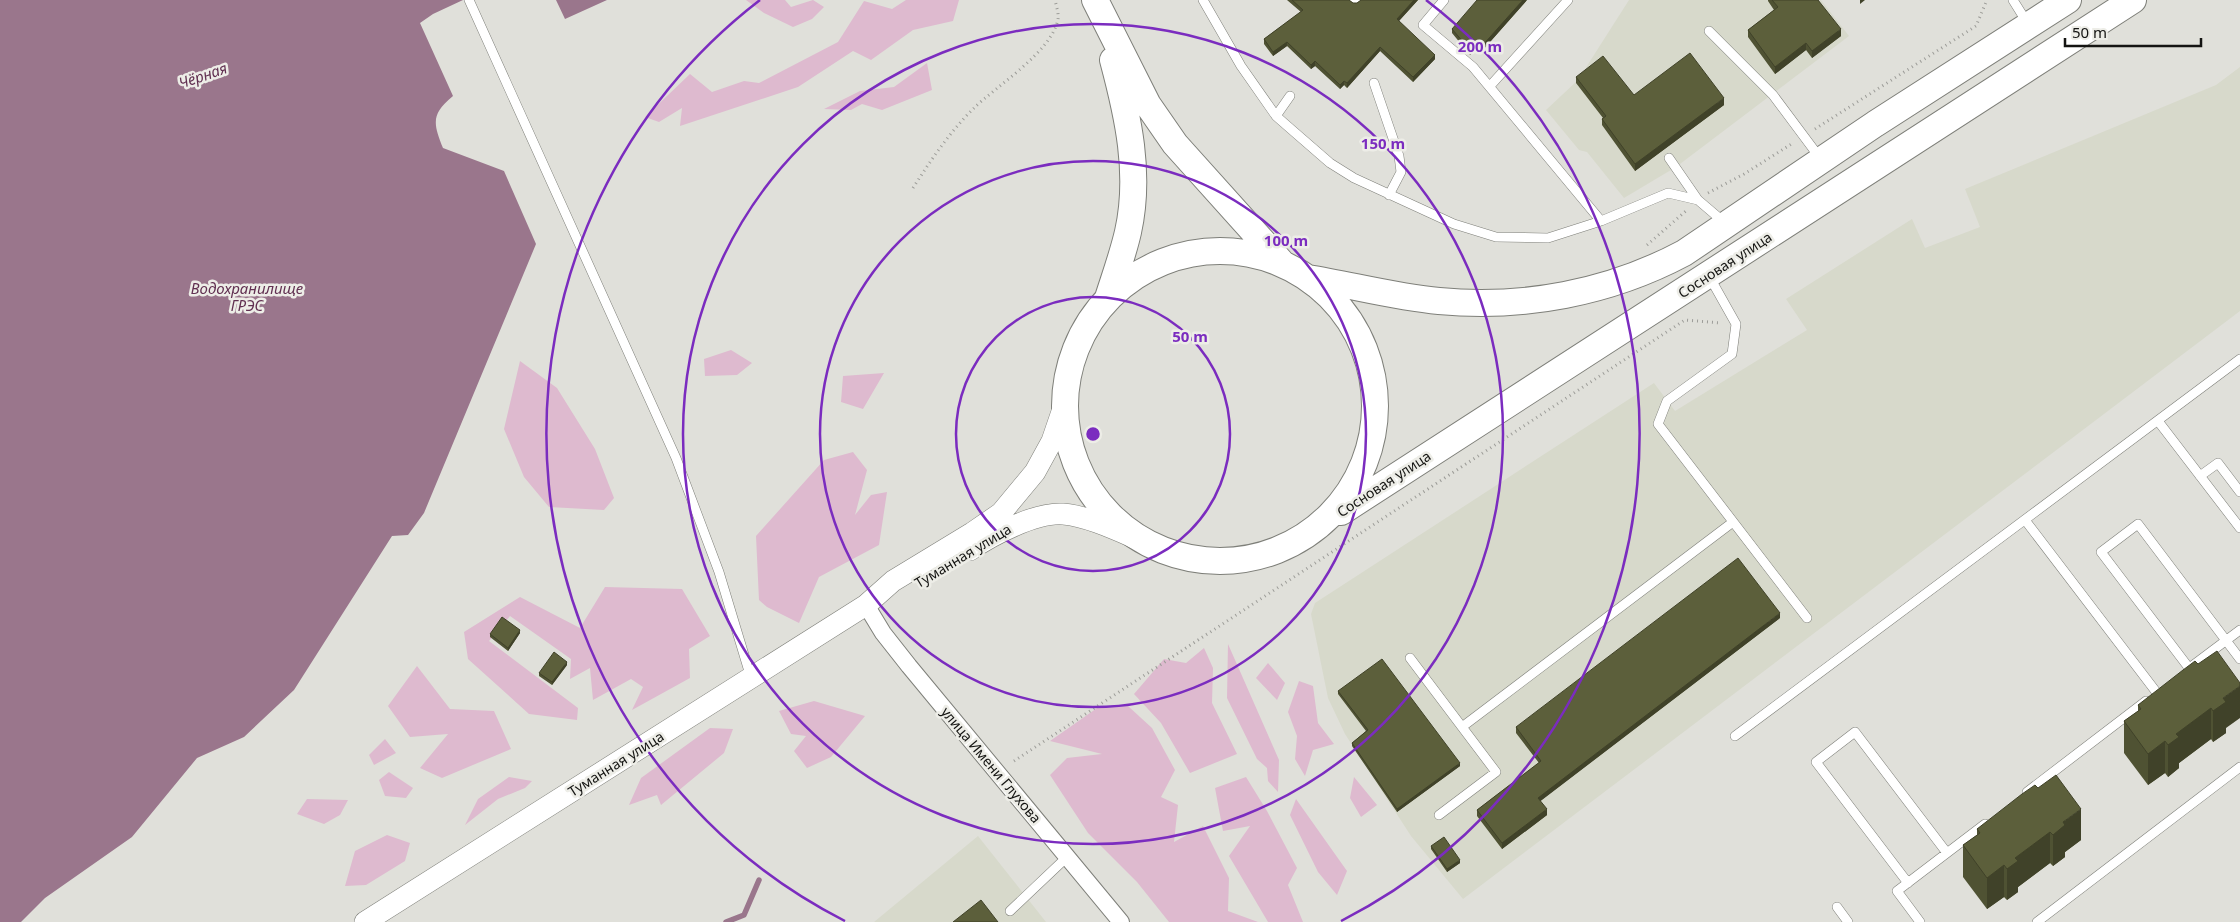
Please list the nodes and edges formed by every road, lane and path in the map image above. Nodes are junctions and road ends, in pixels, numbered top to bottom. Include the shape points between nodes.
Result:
1 (469, 0) edge
2 (1055, 0) edge
3 (1204, 0) edge
4 (1353, 0) edge
5 (1357, 0) edge
6 (1444, 0) edge
7 (1568, 0) edge
8 (2013, 0) edge
9 (2068, 0) edge
10 (2133, 0) edge
11 (1097, 6) edge
12 (2028, 25) junction
13 (1709, 31) dead end
14 (1374, 83) dead end
15 (1490, 86) junction
16 (1290, 96) dead end
17 (1276, 116) junction
18 (1669, 158) dead end
19 (1822, 160) junction
20 (913, 188) dead end
21 (1389, 195) junction
22 (1698, 200) junction
23 (1601, 221) junction
24 (1727, 225) junction
25 (1282, 264) junction
26 (1709, 276) junction
27 (1308, 278) junction
28 (1108, 298) junction
29 (1736, 324) junction
30 (2240, 358) edge
31 (1065, 404) junction
32 (2158, 421) junction
33 (2200, 476) junction
34 (2240, 492) edge
35 (2025, 520) junction
36 (1733, 522) junction
37 (2240, 528) edge
38 (1316, 529) junction
39 (1147, 543) junction
40 (866, 605) junction
41 (1807, 618) dead end
42 (2240, 630) edge
43 (2226, 640) junction
44 (1410, 658) dead end
45 (2240, 659) edge
46 (751, 678) junction
47 (1462, 727) junction
48 (1735, 736) dead end
49 (1014, 760) dead end
50 (2240, 767) edge
51 (2017, 800) edge
52 (1439, 815) dead end
53 (1994, 818) edge
54 (1947, 853) junction
55 (1067, 857) junction
56 (1908, 883) junction
57 (1837, 907) dead end
58 (1010, 911) dead end
59 (365, 922) edge
60 (1121, 922) edge
61 (1848, 922) edge
62 (1920, 922) edge
63 (2037, 922) edge

1 - 46 lane via 676,458 719,572
2 - 20 path via 1058,18 1047,42 974,108 944,140
3 - 17 lane via 1241,66
4 - 5 lane
6 - 15 lane via 1423,25 1473,67
7 - 15 lane
8 - 12 lane
9 - 12 main road
10 - 26 main road, Сосновая улица
11 - 25 main road via 1148,105 1175,144
11 - 28 main road via 1129,126 1133,176 1128,230
12 - 19 main road
13 - 19 lane via 1773,95
14 - 21 lane via 1399,156 1401,172
15 - 23 lane
16 - 17 lane
17 - 21 lane via 1330,163
18 - 22 lane
19 - 24 main road
21 - 23 lane via 1454,224 1496,237 1548,238
22 - 23 lane via 1668,193
22 - 24 lane
24 - 27 main road via 1669,260 1624,280 1587,291 1509,303 1438,301
25 - 27 main road
25 - 28 main road via 1237,251 1190,253 1145,270
26 - 29 lane
26 - 38 main road, Сосновая улица
27 - 38 main road via 1330,296 1349,319 1372,372 1375,401 1374,430 1366,459 1343,501
28 - 31 main road via 1093,316 1072,358
29 - 36 lane via 1732,354 1667,401 1658,424
29 - 49 path via 1685,320
30 - 32 lane
31 - 39 main road via 1072,452 1089,488 1108,514
31 - 40 street, Туманная улица via 1036,472 1002,513 893,581
32 - 33 lane
32 - 35 lane
33 - 34 lane via 2218,463
33 - 37 lane
35 - 48 lane
35 - 51 lane via 2160,690
36 - 41 lane
36 - 47 lane
38 - 39 main road via 1277,551 1234,561 1189,558
39 - 40 street, Туманная улица via 1099,523 1063,514 1045,517 1015,525 982,542 908,590
40 - 46 street, Туманная улица
40 - 55 street, улица Имени Глухова via 909,666
42 - 43 lane
43 - 43 lane via 2186,671 2101,552 2138,524
43 - 45 lane
44 - 47 lane
46 - 59 street, Туманная улица
47 - 52 lane via 1496,772
50 - 63 lane
53 - 54 lane
54 - 56 lane
54 - 56 lane via 1855,732 1816,762
55 - 58 lane
55 - 60 street, улица Имени Глухова
56 - 62 lane via 1897,891
57 - 61 lane

